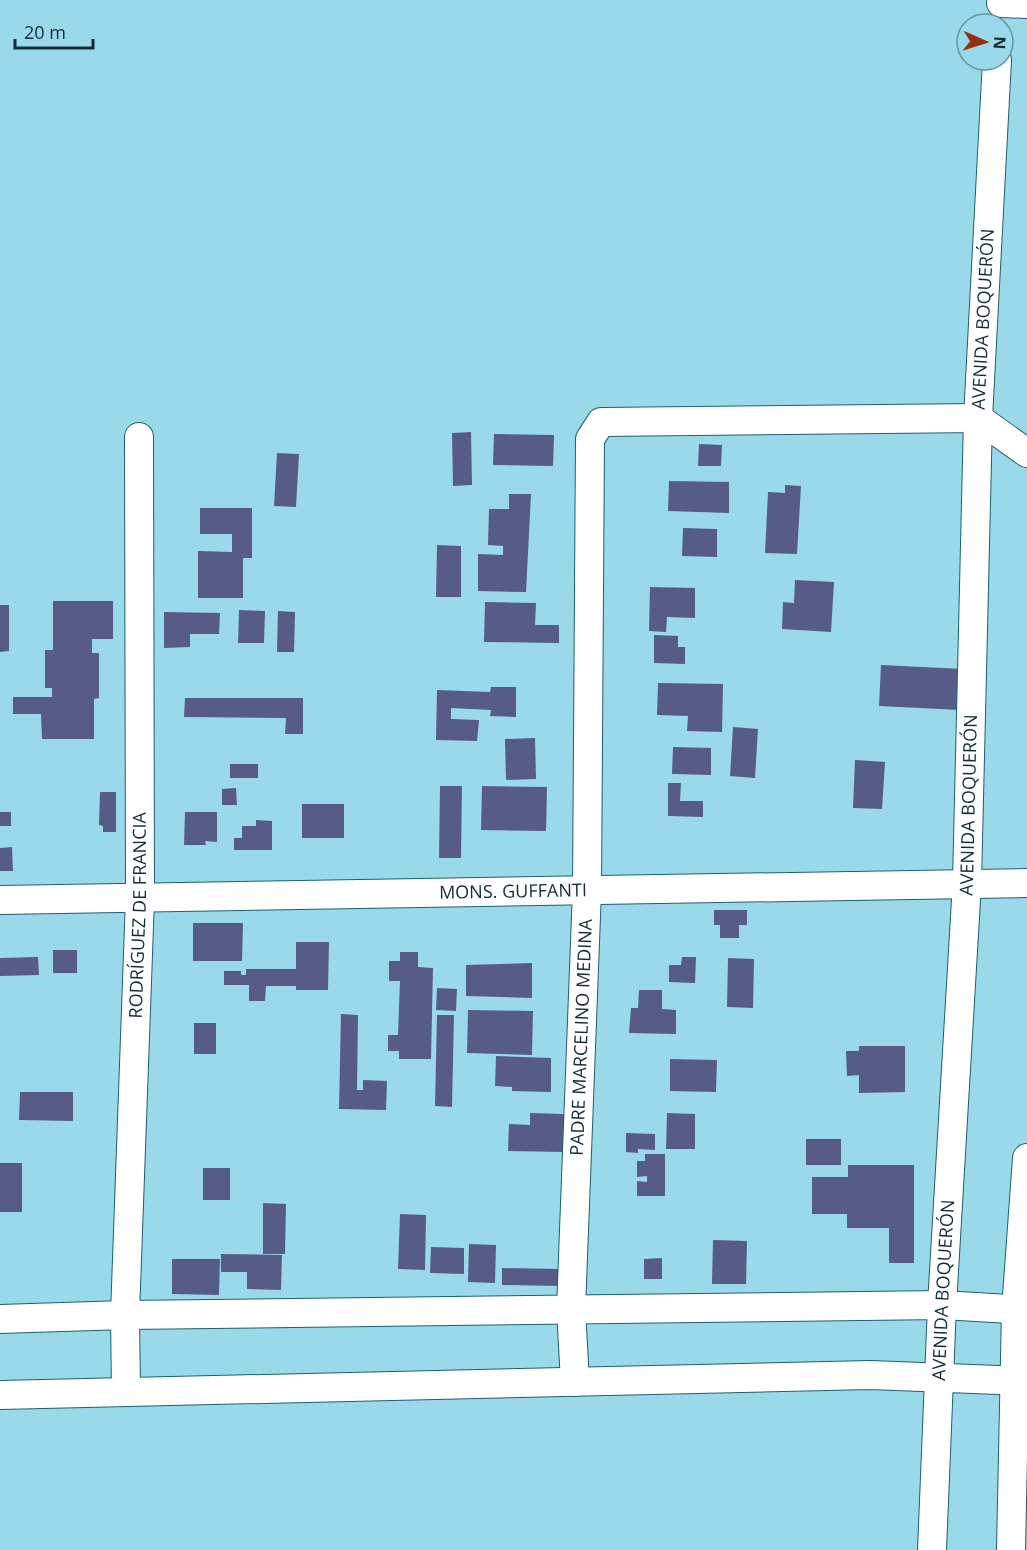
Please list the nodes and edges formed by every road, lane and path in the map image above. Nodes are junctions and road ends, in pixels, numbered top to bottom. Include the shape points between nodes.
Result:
1 (996, 72) edge
2 (978, 418) junction
3 (139, 437) dead end
4 (1027, 453) edge
5 (968, 883) junction
6 (1027, 883) edge
7 (587, 890) junction
8 (140, 898) junction
9 (0, 900) edge
10 (1027, 1158) edge
11 (942, 1305) junction
12 (571, 1309) junction
13 (1021, 1310) edge
14 (125, 1315) junction
15 (0, 1318) edge
16 (939, 1378) junction
17 (1021, 1381) edge
18 (575, 1382) junction
19 (126, 1392) junction
20 (0, 1395) edge
21 (932, 1550) edge
22 (1011, 1550) edge

1 - 2 street, AVENIDA BOQUERÓN
2 - 4 street
2 - 5 street, AVENIDA BOQUERÓN
2 - 7 street, PADRE MARCELINO MEDINA via 602,422 590,440
3 - 8 street, RODRÍGUEZ DE FRANCIA
5 - 6 street, MONS. GUFFANTI
5 - 7 street, MONS. GUFFANTI
5 - 11 street, AVENIDA BOQUERÓN
7 - 8 street, MONS. GUFFANTI
7 - 12 street, PADRE MARCELINO MEDINA
8 - 9 street, MONS. GUFFANTI
8 - 14 street, RODRÍGUEZ DE FRANCIA
10 - 13 street
11 - 12 street
11 - 13 street
11 - 16 street, AVENIDA BOQUERÓN
12 - 14 street
12 - 18 street, PADRE MARCELINO MEDINA
13 - 17 street
14 - 15 street
14 - 19 street, RODRÍGUEZ DE FRANCIA
16 - 17 street
16 - 18 street via 870,1375
16 - 21 street, AVENIDA BOQUERÓN
17 - 22 street
18 - 19 street
19 - 20 street

